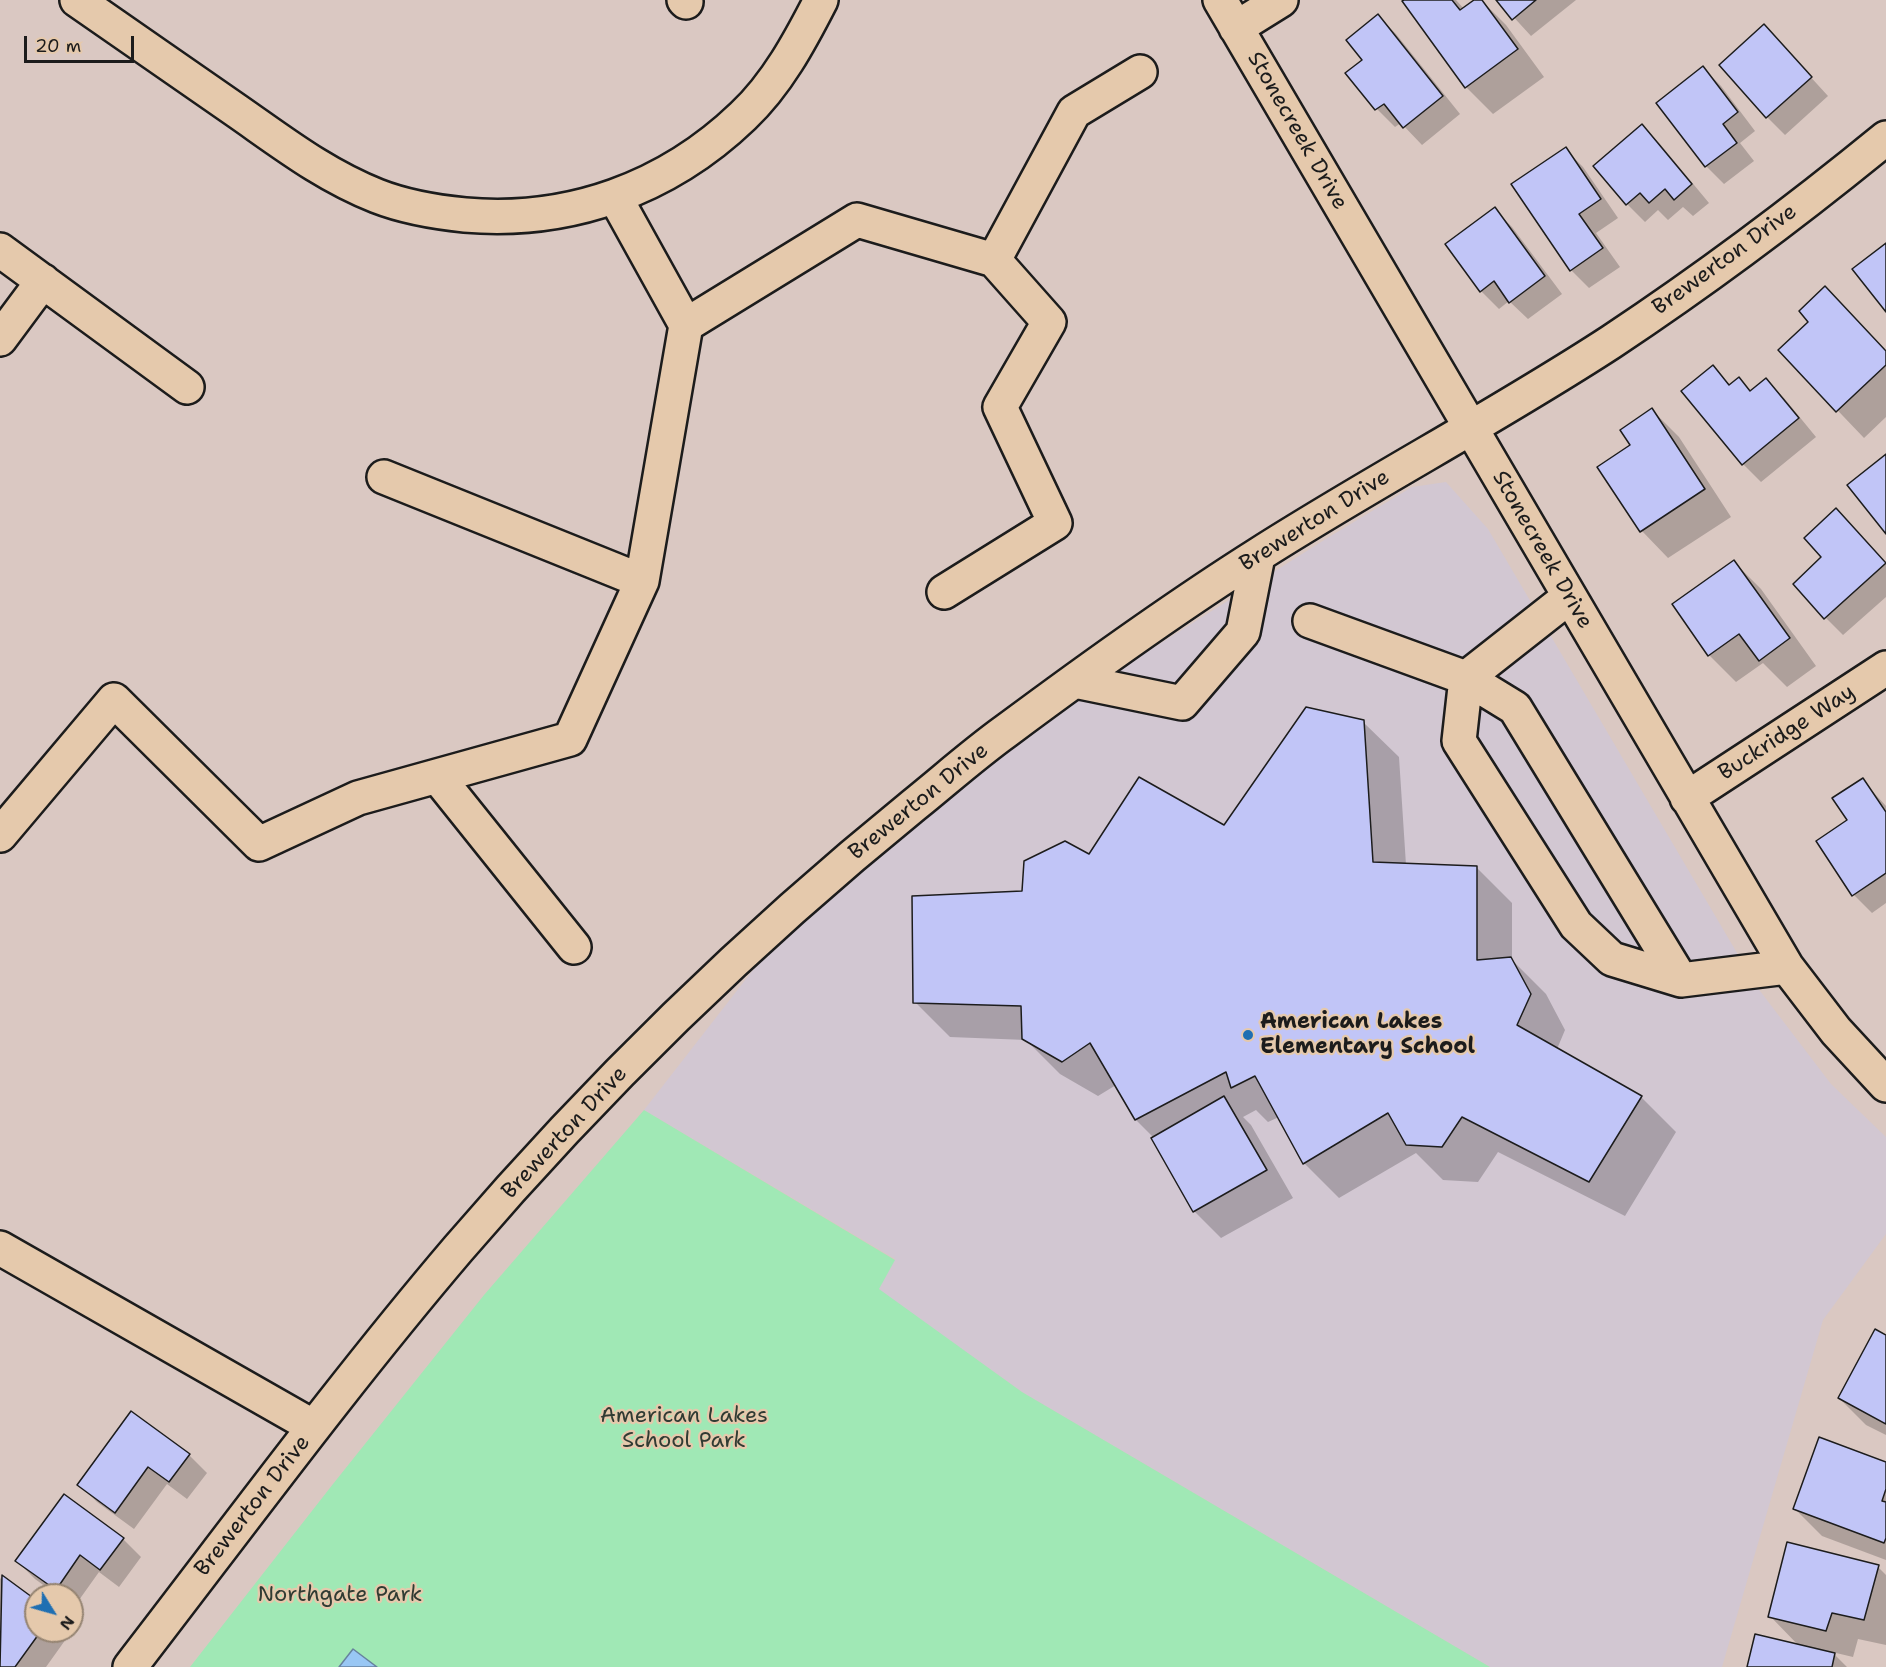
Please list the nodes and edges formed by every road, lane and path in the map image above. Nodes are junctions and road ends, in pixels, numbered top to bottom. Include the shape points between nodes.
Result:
1 (77, 0) edge
2 (821, 0) edge
3 (1220, 0) edge
4 (1281, 0) edge
5 (1236, 27) junction
6 (1140, 72) dead end
7 (1886, 138) edge
8 (615, 197) junction
9 (0, 250) edge
10 (994, 260) junction
11 (43, 281) junction
12 (686, 324) junction
13 (0, 339) edge
14 (187, 387) dead end
15 (1471, 429) junction
16 (384, 477) dead end
17 (1258, 556) junction
18 (642, 581) junction
19 (944, 592) dead end
20 (1569, 597) junction
21 (1310, 621) dead end
22 (1886, 668) edge
23 (1466, 678) junction
24 (1075, 681) junction
25 (437, 776) junction
26 (1687, 798) junction
27 (0, 835) edge
28 (574, 947) dead end
29 (1787, 967) junction
30 (1681, 981) junction
31 (1886, 1085) edge
32 (0, 1248) edge
33 (315, 1427) junction
34 (130, 1667) edge

1 - 8 street via 321,170 377,196 435,212 495,217 586,206
2 - 8 street via 799,44 742,116 670,172
3 - 5 street, Stonecreek Drive
4 - 5 street
5 - 15 street, Stonecreek Drive
6 - 10 street via 1074,112
7 - 15 street, Brewerton Drive via 1723,264 1611,342
8 - 12 street
9 - 11 street
10 - 12 street via 857,219
10 - 19 street via 1049,322 1000,407 1055,522
11 - 13 street
11 - 14 street
12 - 18 street
15 - 17 street, Brewerton Drive
15 - 20 street, Stonecreek Drive
16 - 18 street
17 - 24 street, Brewerton Drive via 1153,624
17 - 24 street via 1243,632 1182,703
18 - 25 street via 570,739
20 - 23 street
20 - 26 street, Stonecreek Drive
21 - 23 street
22 - 26 street, Buckridge Way
23 - 30 street via 1515,708
23 - 30 street via 1459,741 1576,925 1612,959
24 - 33 street, Brewerton Drive via 1002,734 856,852 717,976 585,1109 459,1248
25 - 27 street via 358,798 259,844 114,700
25 - 28 street
26 - 29 street, Stonecreek Drive
29 - 30 street
29 - 31 street, Stonecreek Drive via 1836,1031
32 - 33 street
33 - 34 street, Brewerton Drive

